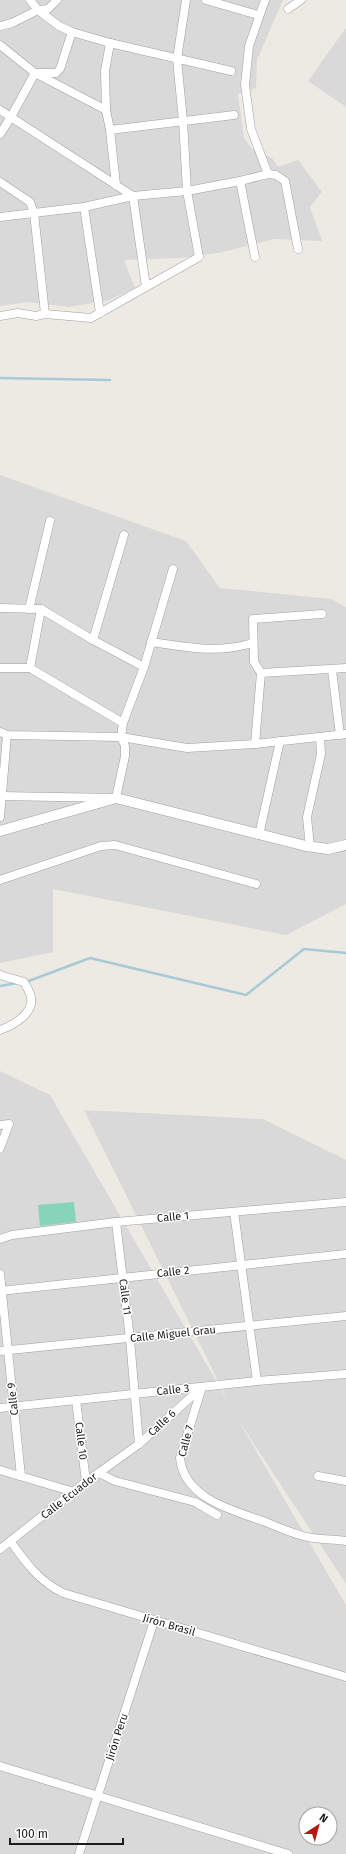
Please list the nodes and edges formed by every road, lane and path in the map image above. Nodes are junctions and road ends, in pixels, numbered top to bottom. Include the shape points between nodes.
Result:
1 (30, 0) edge
2 (57, 0) edge
3 (186, 0) edge
4 (206, 0) edge
5 (265, 0) edge
6 (301, 0) edge
7 (288, 9) dead end
8 (38, 10) junction
9 (258, 16) junction
10 (0, 26) edge
11 (72, 32) junction
12 (110, 43) junction
13 (0, 45) edge
14 (177, 59) junction
15 (231, 71) dead end
16 (36, 73) junction
17 (0, 110) edge
18 (106, 110) junction
19 (234, 115) dead end
20 (11, 117) junction
21 (184, 121) junction
22 (110, 130) junction
23 (0, 134) edge
24 (268, 174) junction
25 (0, 182) edge
26 (240, 182) junction
27 (116, 185) junction
28 (187, 191) junction
29 (133, 196) junction
30 (84, 207) junction
31 (34, 213) junction
32 (0, 216) edge
33 (298, 249) dead end
34 (255, 258) dead end
35 (146, 286) junction
36 (100, 313) junction
37 (45, 314) junction
38 (0, 316) edge
39 (50, 521) dead end
40 (124, 535) dead end
41 (173, 569) dead end
42 (0, 608) edge
43 (29, 609) junction
44 (41, 609) junction
45 (322, 614) dead end
46 (93, 640) junction
47 (151, 642) junction
48 (253, 643) junction
49 (144, 667) junction
50 (0, 668) edge
51 (30, 668) junction
52 (346, 668) edge
53 (332, 670) junction
54 (260, 674) junction
55 (122, 723) junction
56 (3, 733) edge
57 (343, 735) edge
58 (121, 737) junction
59 (320, 737) junction
60 (280, 741) junction
61 (256, 744) junction
62 (1, 796) edge
63 (116, 798) junction
64 (0, 817) edge
65 (0, 831) edge
66 (259, 835) junction
67 (346, 845) edge
68 (310, 847) junction
69 (0, 880) edge
70 (256, 884) dead end
71 (0, 975) edge
72 (0, 1030) edge
73 (0, 1125) edge
74 (0, 1148) edge
75 (346, 1202) edge
76 (234, 1212) junction
77 (116, 1222) junction
78 (0, 1239) edge
79 (346, 1254) edge
80 (242, 1265) junction
81 (0, 1274) edge
82 (122, 1278) junction
83 (1, 1291) edge
84 (346, 1316) edge
85 (249, 1326) junction
86 (130, 1338) junction
87 (4, 1351) edge
88 (346, 1374) edge
89 (258, 1381) junction
90 (202, 1387) junction
91 (135, 1393) junction
92 (76, 1400) junction
93 (14, 1407) junction
94 (0, 1408) edge
95 (139, 1444) junction
96 (0, 1470) edge
97 (99, 1473) junction
98 (21, 1476) junction
99 (318, 1476) dead end
100 (346, 1481) edge
101 (86, 1482) junction
102 (197, 1490) junction
103 (74, 1492) junction
104 (194, 1502) junction
105 (217, 1515) dead end
106 (346, 1541) edge
107 (11, 1542) junction
108 (0, 1549) edge
109 (154, 1621) junction
110 (346, 1677) edge
111 (0, 1766) edge
112 (98, 1796) junction
113 (79, 1854) edge
114 (288, 1854) edge

1 - 8 street
2 - 8 street via 48,9
3 - 14 street
4 - 9 street
5 - 9 street
6 - 7 street
8 - 10 street
8 - 11 street via 59,26
9 - 24 street via 249,46 245,85 251,129
11 - 12 street
11 - 16 street via 60,69 56,73
12 - 14 street
12 - 18 street via 105,71
13 - 16 street
14 - 15 street
14 - 21 street
16 - 18 street
16 - 20 street
17 - 20 street
18 - 22 street
19 - 21 street
20 - 23 street
20 - 27 street
21 - 22 street
21 - 28 street
22 - 27 street
24 - 26 street
24 - 33 street via 276,175 284,181
25 - 31 street via 30,202
26 - 28 street
26 - 34 street
27 - 29 street
28 - 29 street
28 - 35 street via 200,257
29 - 30 street
29 - 35 street
30 - 31 street
30 - 36 street
31 - 32 street
31 - 37 street
35 - 36 street
36 - 37 street via 91,318
37 - 38 street via 36,316 18,313
39 - 43 street
40 - 46 street
41 - 47 street
42 - 43 street
43 - 44 street
44 - 46 street
44 - 51 street
45 - 48 street via 253,619
46 - 49 street
47 - 48 street via 215,650 233,649
47 - 49 street
48 - 54 street via 254,662
49 - 55 street
50 - 51 street
51 - 55 street
52 - 53 street
53 - 54 street
53 - 57 street
54 - 61 street
55 - 58 street
56 - 58 street
56 - 62 street
57 - 59 street
58 - 61 street via 186,748
58 - 63 street via 125,746 125,756
59 - 60 street
59 - 68 street via 321,754 307,816
60 - 61 street
60 - 66 street
62 - 63 street
62 - 64 street
63 - 65 street
63 - 66 street
66 - 68 street
67 - 68 street via 328,849
69 - 70 street via 101,846 115,845
71 - 72 street via 24,982 31,995 29,1008 19,1021
73 - 74 street via 9,1124
75 - 76 street, Calle 1
76 - 77 street, Calle 1
76 - 80 street
77 - 78 street, Calle 1 via 12,1235
77 - 82 street, Calle 11
79 - 80 street, Calle 2
80 - 82 street, Calle 2
80 - 85 street
81 - 83 street, Calle 9
82 - 83 street, Calle 2
82 - 86 street, Calle 11
83 - 87 street, Calle 9
84 - 85 street, Calle Miguel Grau
85 - 86 street, Calle Miguel Grau
85 - 89 street
86 - 87 street, Calle Miguel Grau
86 - 91 street, Calle 11
87 - 93 street, Calle 9
88 - 89 street, Calle 3
89 - 90 street, Calle 3
90 - 91 street, Calle 3
90 - 95 street, Calle 6
90 - 102 street, Calle 7 via 180,1458 186,1478
91 - 92 street, Calle 3
91 - 95 street, Calle 11
92 - 93 street, Calle 3
92 - 101 street, Calle 10
93 - 94 street, Calle 3
93 - 98 street, Calle 9
95 - 97 street, Calle Ecuador
96 - 98 street
97 - 101 street, Calle Ecuador
97 - 104 street via 115,1481
98 - 103 street
99 - 100 street
101 - 103 street, Calle Ecuador
102 - 104 street
102 - 106 street, Calle 7 via 225,1508 304,1536
103 - 107 street, Calle Ecuador
104 - 105 street
107 - 108 street, Calle Ecuador
107 - 109 street, Jirón Brasil via 33,1572 48,1585 63,1593
109 - 110 street, Jirón Brasil
109 - 112 street, Jirón Peru
111 - 112 street
112 - 113 street, Jirón Peru
112 - 114 street

